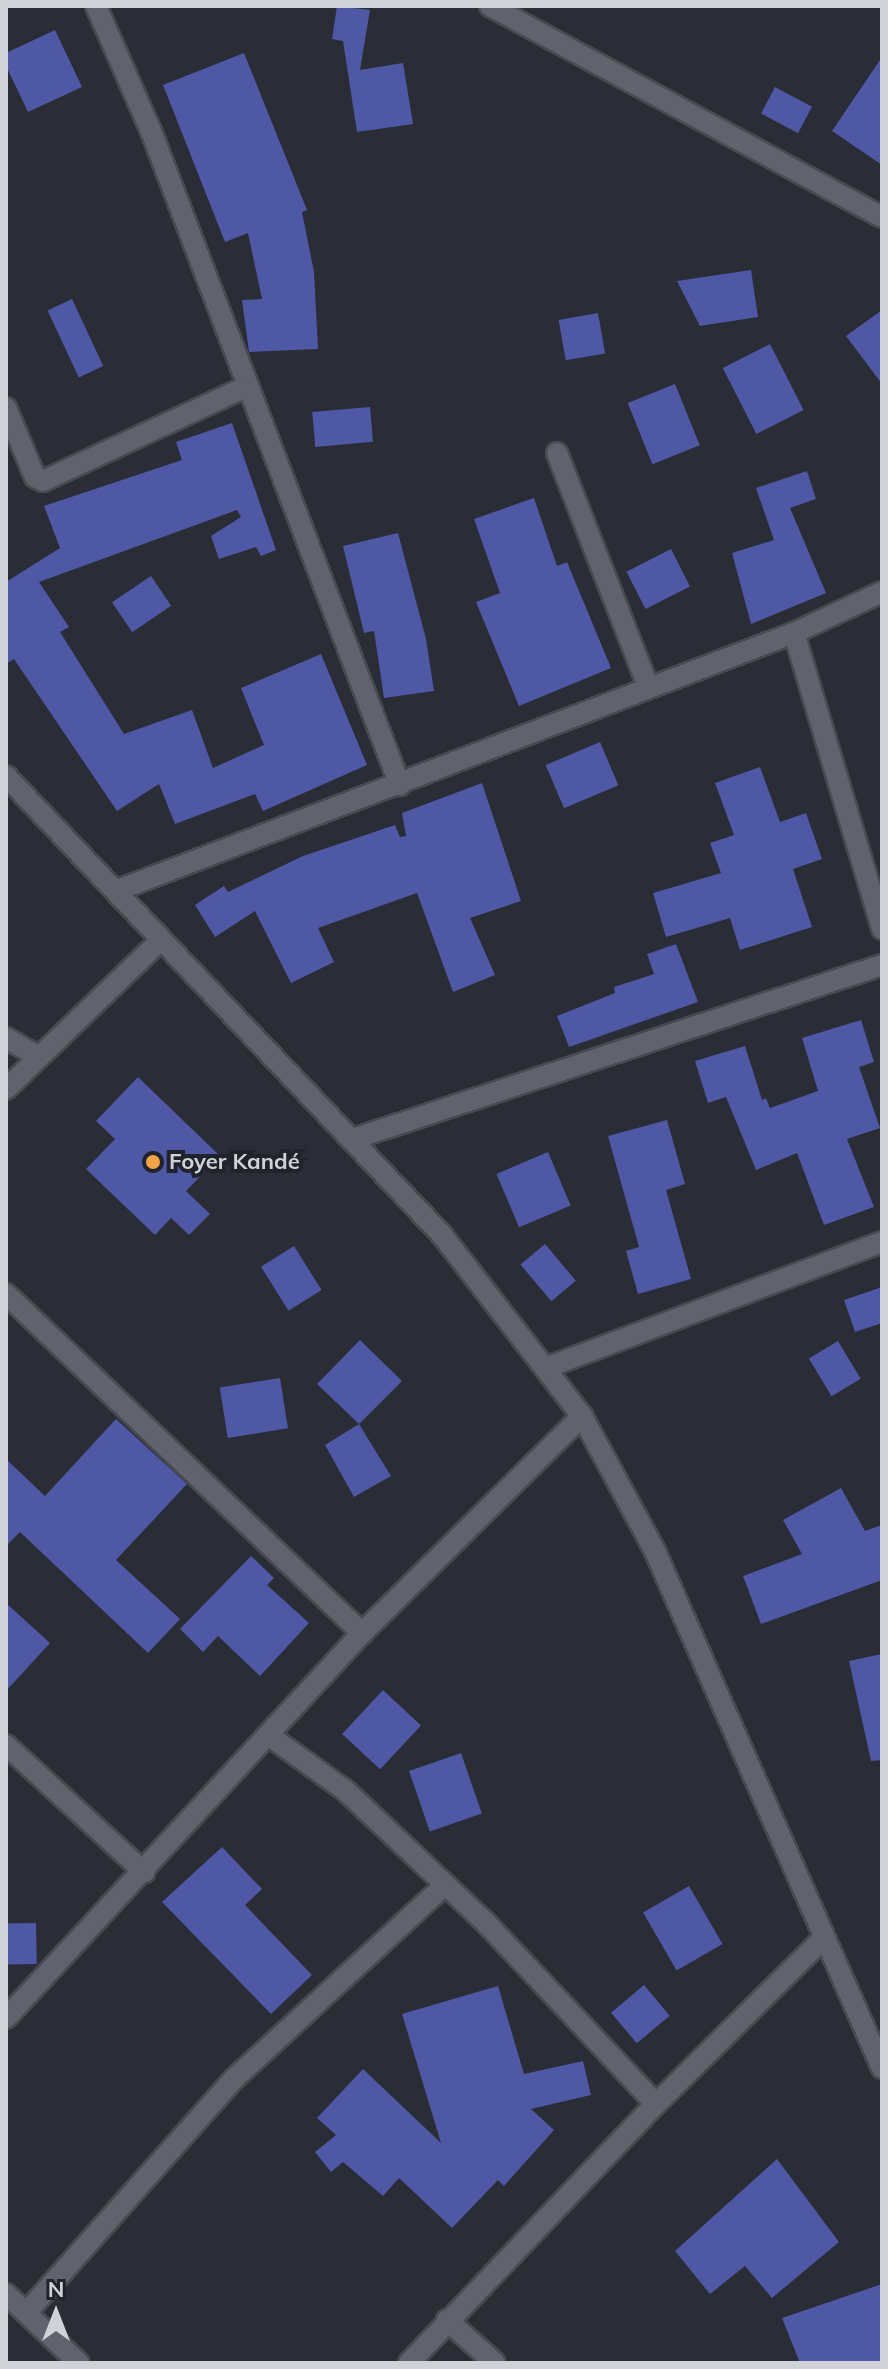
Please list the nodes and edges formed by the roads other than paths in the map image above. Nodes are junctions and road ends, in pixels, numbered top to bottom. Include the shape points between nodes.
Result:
1 (96, 6) edge
2 (490, 6) edge
3 (882, 217) edge
4 (248, 386) junction
5 (6, 408) edge
6 (557, 453) dead end
7 (882, 592) edge
8 (794, 633) junction
9 (648, 686) junction
10 (6, 776) edge
11 (400, 785) junction
12 (118, 890) junction
13 (882, 929) edge
14 (160, 941) junction
15 (882, 965) edge
16 (6, 1038) edge
17 (37, 1056) junction
18 (6, 1089) edge
19 (353, 1139) junction
20 (882, 1242) edge
21 (6, 1294) edge
22 (548, 1367) junction
23 (582, 1416) junction
24 (362, 1633) junction
25 (271, 1737) junction
26 (6, 1745) edge
27 (144, 1872) junction
28 (444, 1886) junction
29 (822, 1940) junction
30 (6, 2018) edge
31 (880, 2060) edge
32 (656, 2104) junction
33 (6, 2294) edge
34 (27, 2312) junction
35 (447, 2320) junction
36 (79, 2363) edge
37 (409, 2363) edge
38 (495, 2363) edge

1 - 4 street
2 - 3 street
4 - 5 street via 43,481 35,477
4 - 11 street
6 - 9 street
7 - 8 street
8 - 9 street
8 - 13 street
9 - 11 street
10 - 12 street
11 - 12 street
12 - 14 street
14 - 17 street
14 - 19 street
15 - 19 street
16 - 17 street
17 - 18 street
19 - 22 street via 442,1235
20 - 22 street
21 - 24 street
22 - 23 street
23 - 24 street
23 - 29 street via 654,1549
24 - 25 street
25 - 27 street
25 - 28 street via 346,1791
26 - 27 street
27 - 30 street
28 - 32 street via 486,1923
28 - 34 street via 235,2078
29 - 31 street
29 - 32 street
32 - 35 street
33 - 34 street
34 - 36 street
35 - 37 street
35 - 38 street

